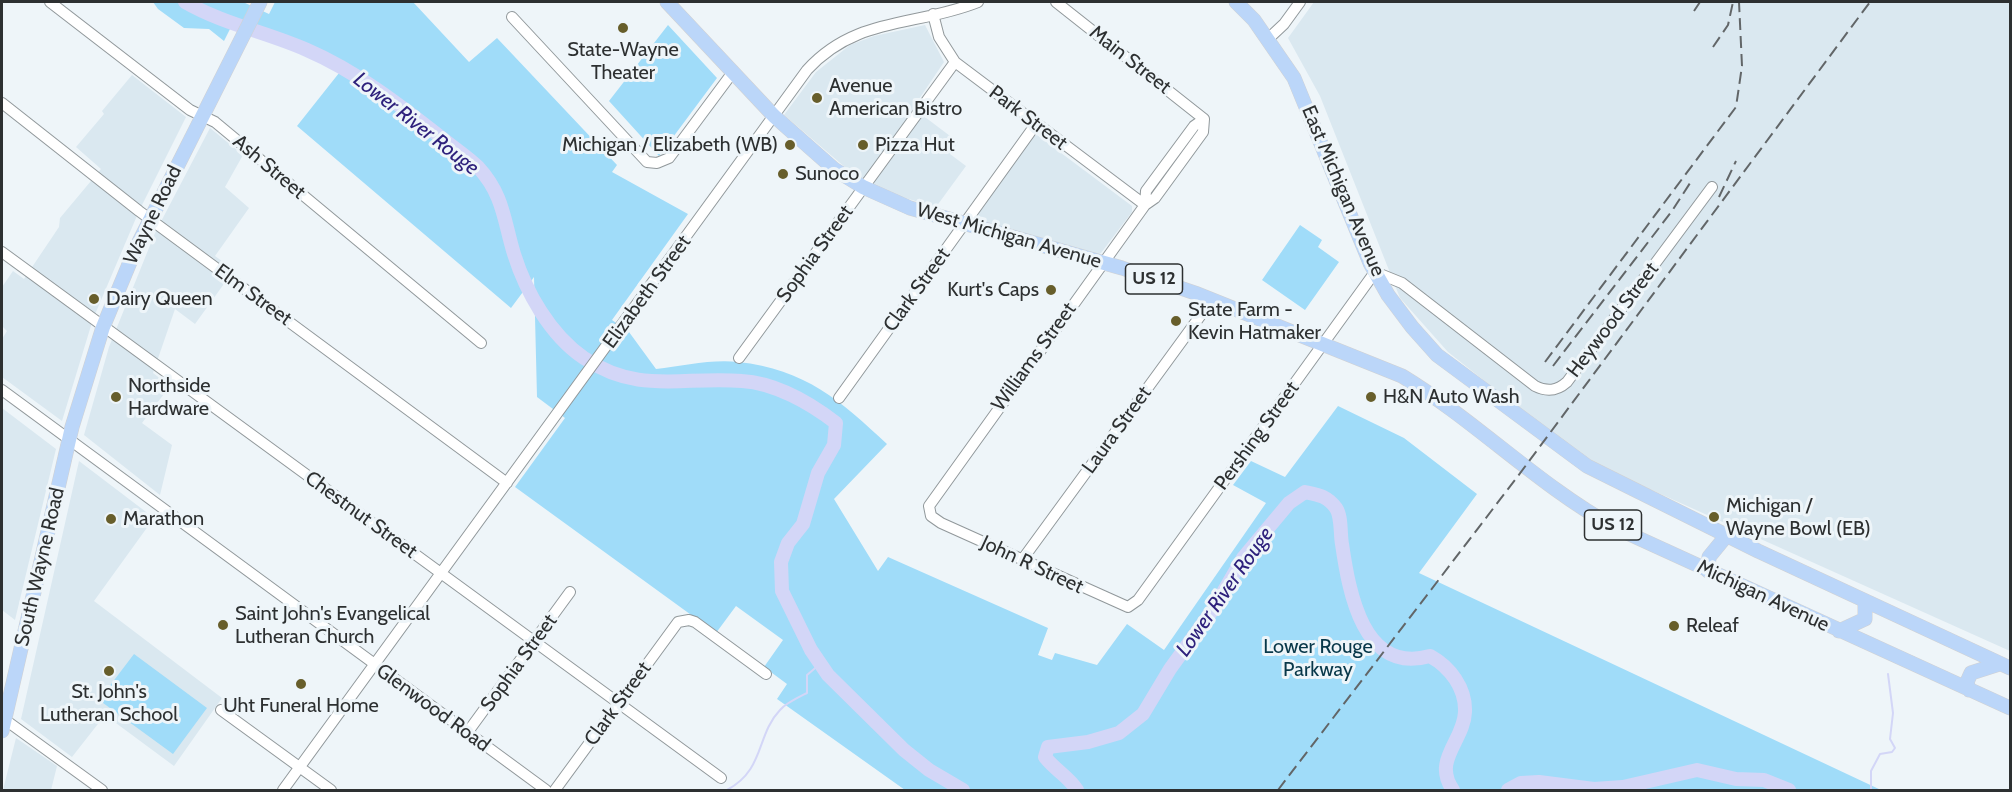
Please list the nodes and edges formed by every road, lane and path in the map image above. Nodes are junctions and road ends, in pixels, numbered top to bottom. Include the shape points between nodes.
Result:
1 (50, 2) edge
2 (667, 2) edge
3 (978, 2) edge
4 (1056, 2) edge
5 (1236, 2) edge
6 (1300, 2) edge
7 (258, 6) edge
8 (933, 14) junction
9 (512, 17) dead end
10 (1268, 39) junction
11 (955, 62) junction
12 (733, 72) junction
13 (2, 103) edge
14 (202, 115) junction
15 (774, 116) junction
16 (1204, 119) joint
17 (1036, 124) junction
18 (863, 187) junction
19 (1712, 187) dead end
20 (1145, 205) junction
21 (150, 219) junction
22 (965, 223) junction
23 (2, 252) edge
24 (1104, 263) junction
25 (1375, 272) junction
26 (1209, 298) junction
27 (103, 327) junction
28 (481, 343) dead end
29 (1323, 344) junction
30 (739, 358) dead end
31 (2, 390) edge
32 (839, 398) dead end
33 (1546, 438) joint
34 (69, 439) junction
35 (1525, 466) joint
36 (507, 483) junction
37 (929, 512) joint
38 (1727, 535) junction
39 (1022, 560) junction
40 (1708, 571) junction
41 (441, 574) junction
42 (570, 592) dead end
43 (1138, 600) joint
44 (1865, 602) junction
45 (1839, 631) junction
46 (534, 641) junction
47 (375, 666) junction
48 (2005, 666) edge
49 (766, 674) dead end
50 (1969, 690) junction
51 (6, 694) edge
52 (618, 703) junction
53 (2010, 708) edge
54 (221, 710) dead end
55 (3, 725) edge
56 (468, 733) junction
57 (300, 768) junction
58 (721, 778) dead end
59 (102, 790) edge
60 (284, 790) edge
61 (331, 790) edge
62 (546, 790) edge
63 (555, 790) edge

1 - 14 street, Ash Street via 190,110
2 - 12 main road, West Michigan Avenue / US 12
3 - 8 street, Elizabeth Street
4 - 16 street, Main Street
5 - 10 main road, East Michigan Avenue / US 12
6 - 10 street
7 - 14 main road, Wayne Road
8 - 11 street, Park Street via 939,37
8 - 15 street, Elizabeth Street via 872,27 838,43 807,70
9 - 12 street via 647,162 657,164 669,158
10 - 25 main road, East Michigan Avenue / US 12 via 1302,95
11 - 17 street, Park Street
11 - 18 street, Sophia Street
12 - 15 main road, West Michigan Avenue / US 12
13 - 21 street, Elm Street
14 - 21 main road, Wayne Road
14 - 28 street, Ash Street
15 - 18 main road, West Michigan Avenue / US 12 via 834,169
15 - 36 street, Elizabeth Street
16 - 20 street, Williams Street via 1194,126 1146,191
17 - 20 street, Park Street
17 - 22 street, Clark Street
18 - 22 main road, West Michigan Avenue / US 12 via 893,202
18 - 30 street, Sophia Street
19 - 25 street, Heywood Street via 1567,382 1557,389 1535,386 1402,283
20 - 24 street, Williams Street
21 - 27 main road, Wayne Road
21 - 36 street, Elm Street
22 - 24 main road, West Michigan Avenue / US 12
22 - 32 street, Clark Street
23 - 27 street, Chestnut Street
24 - 26 main road, West Michigan Avenue / US 12
24 - 37 street, Williams Street via 933,497
25 - 29 street, Pershing Street
25 - 33 main road, East Michigan Avenue / US 12 via 1412,327 1437,355
26 - 29 main road, West Michigan Avenue / US 12
26 - 39 street, Laura Street via 1206,308
27 - 34 main road, Wayne Road
27 - 41 street, Chestnut Street
29 - 35 main road, West Michigan Avenue / US 12 via 1402,376 1431,393
29 - 43 street, Pershing Street
31 - 34 street, Glenwood Road
33 - 38 main road, Michigan Avenue / US 12 via 1587,466
34 - 47 street, Glenwood Road
34 - 51 main road, South Wayne Road
35 - 40 main road, Michigan Avenue / US 12 via 1606,522
36 - 41 street, Elizabeth Street
37 - 39 street, John R Street via 941,523
38 - 40 main road via 1709,557
38 - 44 main road, Michigan Avenue / US 12
39 - 43 street, John R Street via 1122,606 1131,607
40 - 45 main road, Michigan Avenue / US 12
41 - 46 street, Chestnut Street
41 - 47 street, Elizabeth Street
42 - 46 street, Sophia Street
44 - 45 main road via 1865,619
44 - 48 main road, Michigan Avenue / US 12
45 - 50 main road, Michigan Avenue / US 12
46 - 52 street, Chestnut Street
46 - 56 street, Sophia Street
47 - 56 street, Glenwood Road
47 - 57 street, Elizabeth Street
48 - 50 main road via 1971,673
49 - 52 street, Clark Street via 695,622 683,620 674,626
50 - 53 main road, Michigan Avenue / US 12
51 - 55 main road, South Wayne Road
52 - 58 street, Chestnut Street
52 - 63 street, Clark Street
54 - 57 street
55 - 59 street
56 - 62 street, Glenwood Road
57 - 60 street, Elizabeth Street
57 - 61 street

